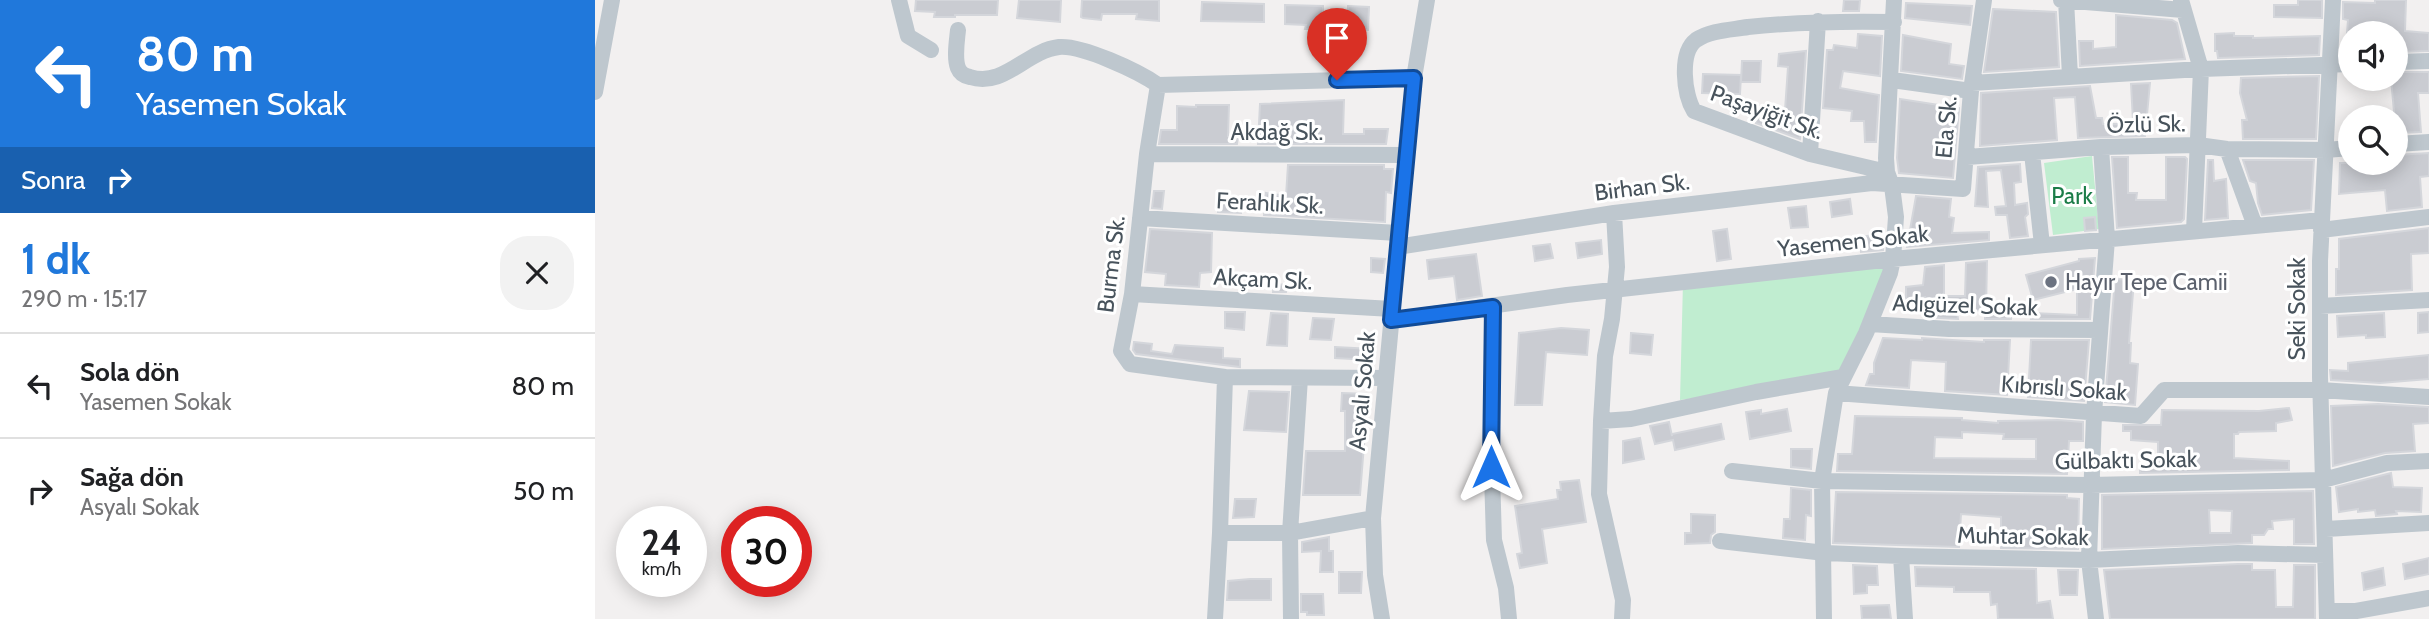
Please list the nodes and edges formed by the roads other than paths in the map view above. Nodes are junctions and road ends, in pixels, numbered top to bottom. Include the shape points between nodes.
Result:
1 (612, 0) edge
2 (899, 0) edge
3 (1427, 0) edge
4 (1894, 0) edge
5 (1983, 0) edge
6 (2061, 0) edge
7 (2066, 0) edge
8 (2333, 0) edge
9 (2182, 5) edge
10 (1818, 21) junction
11 (1894, 22) junction
12 (958, 30) dead end
13 (931, 50) dead end
14 (2429, 61) edge
15 (2408, 62) edge
16 (2332, 65) junction
17 (2338, 65) edge
18 (2201, 69) junction
19 (2070, 76) junction
20 (1414, 78) junction
21 (1892, 80) junction
22 (1158, 85) junction
23 (1972, 87) junction
24 (595, 92) edge
25 (2429, 142) edge
26 (2408, 143) edge
27 (2198, 145) junction
28 (2101, 147) junction
29 (2227, 149) junction
30 (2338, 149) edge
31 (2326, 150) junction
32 (2032, 153) junction
33 (1147, 154) junction
34 (1809, 154) junction
35 (1406, 155) junction
36 (1967, 157) junction
37 (1889, 179) junction
38 (1614, 213) junction
39 (2429, 217) edge
40 (1140, 218) junction
41 (2321, 225) junction
42 (2255, 226) junction
43 (2195, 231) junction
44 (2107, 239) junction
45 (1398, 240) junction
46 (2042, 245) junction
47 (1893, 259) junction
48 (1614, 290) junction
49 (1132, 294) junction
50 (2429, 300) edge
51 (2320, 306) junction
52 (1493, 307) junction
53 (1391, 314) junction
54 (1870, 324) junction
55 (2100, 330) junction
56 (1225, 377) junction
57 (1300, 377) junction
58 (1843, 377) junction
59 (1385, 378) junction
60 (2320, 390) junction
61 (1836, 393) junction
62 (2429, 397) edge
63 (2094, 414) junction
64 (1601, 421) junction
65 (2429, 461) edge
66 (1732, 471) dead end
67 (2323, 480) junction
68 (1822, 481) junction
69 (2090, 485) junction
70 (1373, 518) junction
71 (2429, 523) edge
72 (2326, 529) junction
73 (1220, 533) junction
74 (1290, 533) junction
75 (1720, 541) dead end
76 (1825, 553) junction
77 (2325, 555) junction
78 (1901, 556) junction
79 (2089, 560) junction
80 (2429, 598) edge
81 (2328, 615) edge
82 (2357, 615) edge
83 (1215, 619) edge
84 (1291, 619) edge
85 (1383, 619) edge
86 (1509, 619) edge
87 (1622, 619) edge
88 (1824, 619) edge
89 (1905, 619) edge
90 (2096, 619) edge

1 - 24 street
2 - 13 street via 908,36
3 - 20 street, Asyalı Sokak
4 - 11 street
5 - 23 street, Ela Sk.
6 - 7 street
7 - 9 street
7 - 19 street
8 - 16 street, Seki Sokak
9 - 18 street
10 - 11 street, Paşayiğit Sk.
10 - 34 street
10 - 34 street, Paşayiğit Sk. via 1714,32 1698,38 1684,74 1687,100 1694,111
11 - 21 street
12 - 22 street via 958,68 978,80 996,78 1039,53 1060,47 1138,71
14 - 15 street
16 - 17 street
16 - 18 street
16 - 31 street, Seki Sokak
18 - 19 street
18 - 27 street
19 - 23 street
20 - 22 street
20 - 35 street, Asyalı Sokak
21 - 23 street
21 - 37 street
22 - 33 street, Burma Sk.
23 - 36 street, Ela Sk.
25 - 26 street
27 - 28 street, Özlü Sk.
27 - 29 street, Özlü Sk.
27 - 43 street
28 - 32 street, Özlü Sk.
28 - 44 street
29 - 31 street, Özlü Sk.
29 - 42 street
30 - 31 street, Özlü Sk.
31 - 41 street, Seki Sokak
32 - 36 street, Özlü Sk.
32 - 46 street
33 - 35 street, Akdağ Sk.
33 - 40 street, Burma Sk.
34 - 37 street, Paşayiğit Sk.
35 - 45 street, Asyalı Sokak
36 - 37 street, Ela Sk. via 1963,189
37 - 38 street, Birhan Sk.
37 - 47 street via 1896,217
38 - 45 street, Birhan Sk.
38 - 48 street
39 - 41 street, Yasemen Sokak
40 - 45 street, Ferahlık Sk.
40 - 49 street, Burma Sk.
41 - 42 street, Yasemen Sokak
41 - 51 street, Seki Sokak
42 - 43 street, Yasemen Sokak
43 - 44 street, Yasemen Sokak
44 - 46 street, Yasemen Sokak
44 - 55 street
45 - 53 street, Asyalı Sokak
46 - 47 street, Yasemen Sokak
47 - 48 street, Yasemen Sokak
47 - 54 street
48 - 52 street, Yasemen Sokak
48 - 64 street
49 - 53 street, Akçam Sk.
49 - 56 street, Burma Sk. via 1121,351 1130,364
50 - 51 street
51 - 60 street, Seki Sokak
52 - 53 street, Yasemen Sokak
52 - 86 street via 1494,540
53 - 59 street, Asyalı Sokak
54 - 55 street, Adıgüzel Sokak
54 - 58 street
55 - 63 street
56 - 57 street, Burma Sk.
56 - 73 street
57 - 59 street, Burma Sk.
57 - 74 street
58 - 61 street
58 - 64 street
59 - 70 street, Asyalı Sokak
60 - 62 street, Kıbrıslı Sokak
60 - 63 street, Kıbrıslı Sokak via 2165,390 2141,416
60 - 67 street, Seki Sokak
61 - 63 street, Kıbrıslı Sokak
61 - 68 street
63 - 69 street
64 - 87 street via 1599,494 1623,600
65 - 67 street, Gülbaktı Sokak via 2387,463
66 - 68 street, Gülbaktı Sokak
67 - 69 street, Gülbaktı Sokak
67 - 72 street, Seki Sokak
68 - 69 street, Gülbaktı Sokak
68 - 76 street
69 - 79 street
70 - 74 street
70 - 85 street, Asyalı Sokak via 1375,575
71 - 72 street
72 - 77 street, Seki Sokak
73 - 74 street
73 - 83 street
74 - 84 street
75 - 76 street, Muhtar Sokak
76 - 78 street, Muhtar Sokak
76 - 88 street
77 - 79 street, Muhtar Sokak via 2238,553
77 - 81 street, Seki Sokak
78 - 79 street, Muhtar Sokak
78 - 89 street
79 - 90 street
80 - 82 street
81 - 82 street

